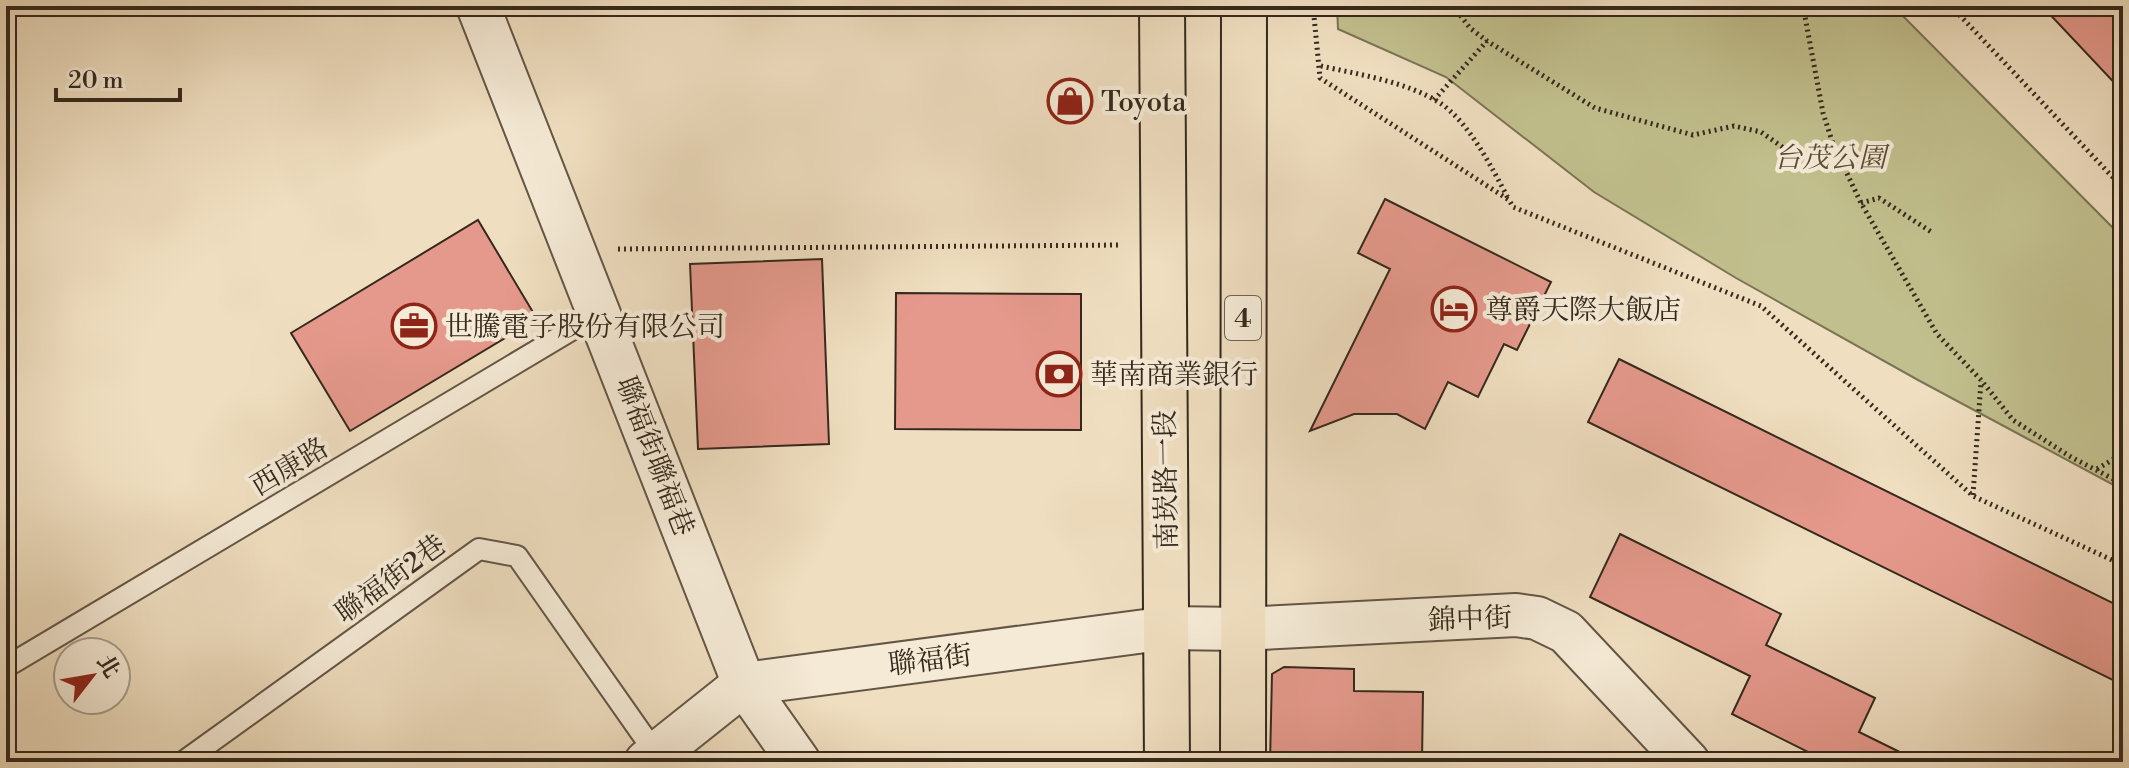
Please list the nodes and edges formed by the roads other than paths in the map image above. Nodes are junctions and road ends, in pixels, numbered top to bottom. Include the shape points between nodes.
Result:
1 (478, 6) edge
2 (1162, 6) edge
3 (1244, 6) edge
4 (600, 313) junction
5 (1168, 628) junction
6 (1241, 629) junction
7 (6, 667) edge
8 (744, 684) junction
9 (651, 758) edge
10 (183, 762) edge
11 (799, 762) edge
12 (1167, 762) edge
13 (1243, 762) edge
14 (1688, 762) edge

1 - 4 street, 聯福街聯福巷
2 - 5 main road, 南崁路一段
3 - 6 main road, 4
4 - 7 lane, 西康路
4 - 8 street, 聯福街聯福巷
5 - 6 street, 聯福街
5 - 8 street, 聯福街
5 - 12 main road, 南崁路一段
6 - 13 main road, 4
6 - 14 street, 錦中街 via 1537,618 1566,632
8 - 9 street
8 - 11 street, 聯福街聯福巷
9 - 10 lane, 聯福街2巷 via 517,556 479,549

